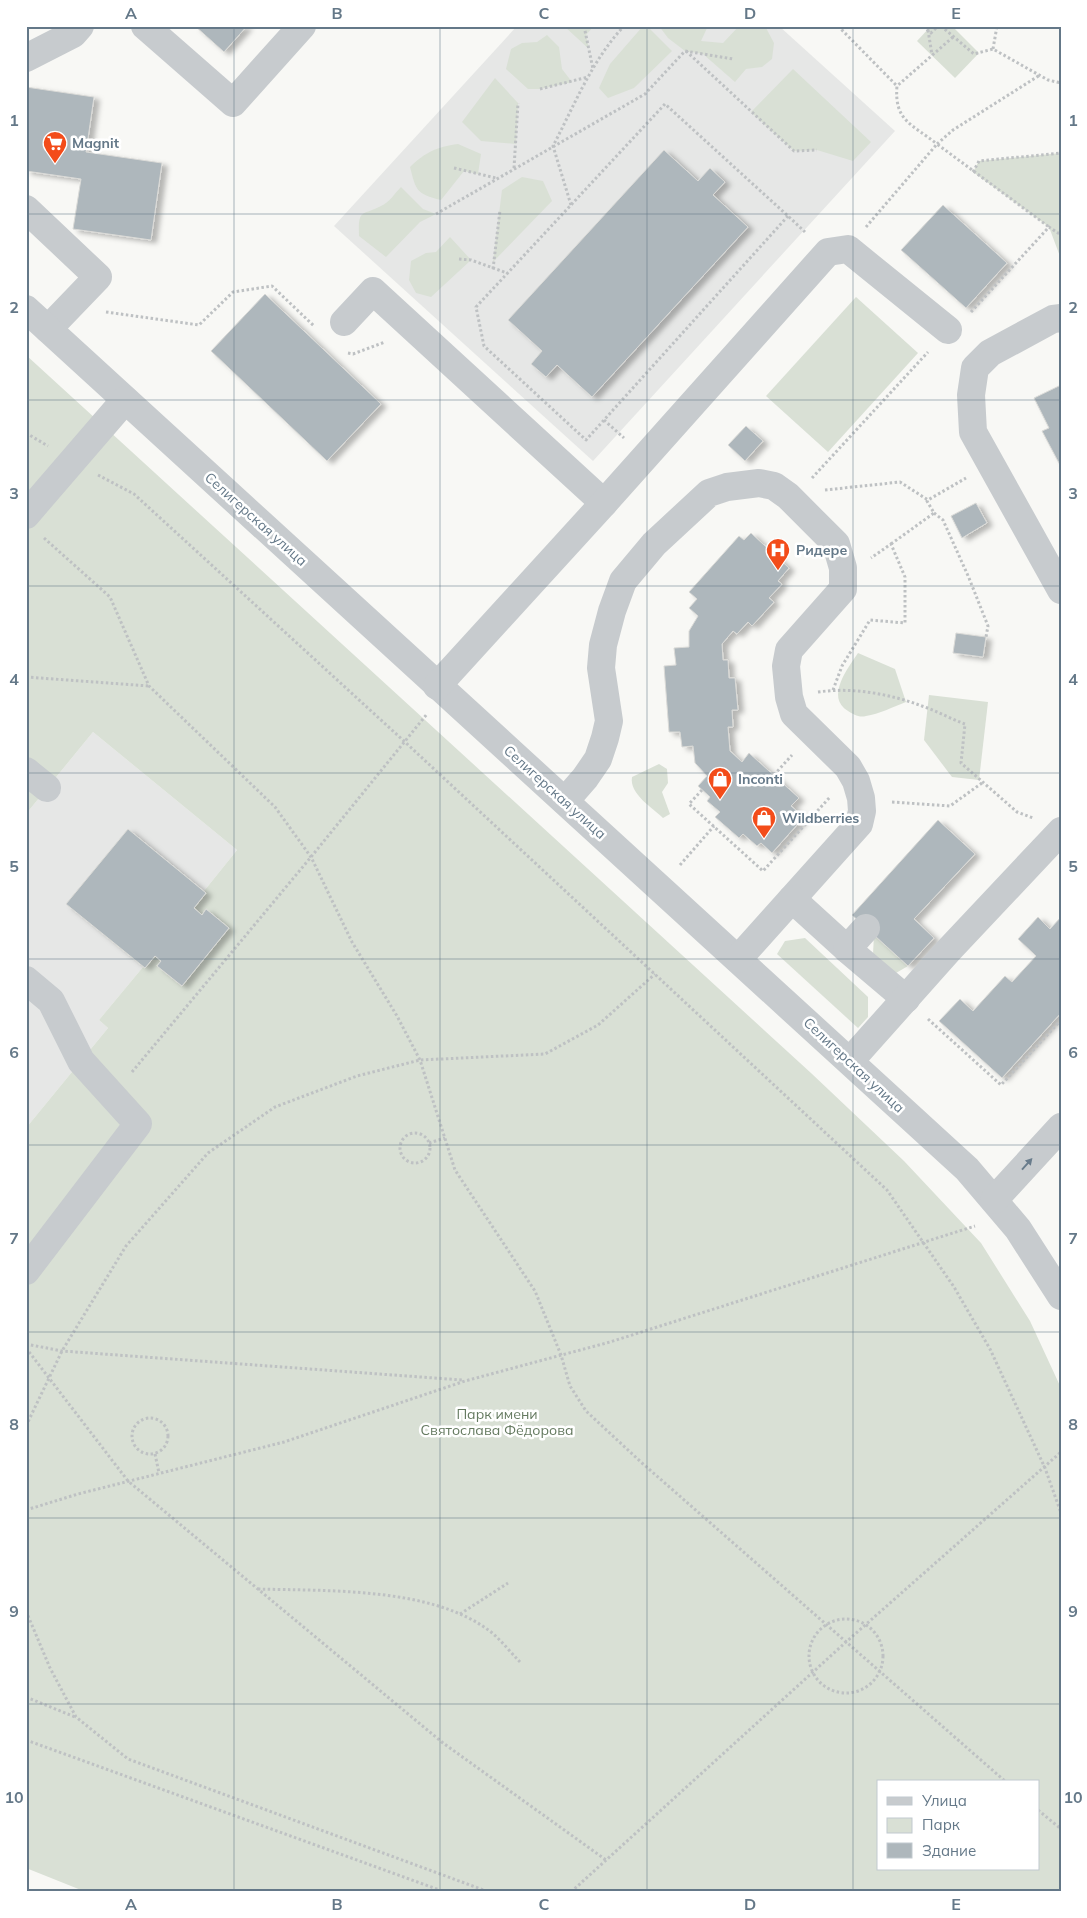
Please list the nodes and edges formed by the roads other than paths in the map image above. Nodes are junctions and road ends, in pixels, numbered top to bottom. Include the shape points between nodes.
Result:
1 (80, 26) edge
2 (145, 26) edge
3 (302, 26) edge
4 (26, 58) edge
5 (26, 209) edge
6 (26, 309) edge
7 (1061, 318) edge
8 (344, 322) dead end
9 (48, 329) junction
10 (948, 330) road end
11 (125, 400) junction
12 (604, 503) junction
13 (33, 525) edge
14 (1061, 590) edge
15 (437, 686) junction
16 (26, 771) edge
17 (47, 788) dead end
18 (565, 801) junction
19 (1051, 826) edge
20 (792, 899) junction
21 (866, 928) dead end
22 (847, 949) junction
23 (738, 959) junction
24 (26, 980) edge
25 (906, 998) junction
26 (850, 1061) junction
27 (1061, 1126) edge
28 (994, 1200) junction
29 (26, 1271) edge
30 (1061, 1296) edge

1 - 4 street via 73,34
2 - 3 street via 233,102
5 - 9 street via 98,277
6 - 9 street, Селигерская улица
7 - 14 street via 1053,319 990,353 975,368 970,395 973,432
8 - 12 street via 373,291
9 - 11 street, Селигерская улица
10 - 12 street via 838,250
11 - 13 street via 72,462
11 - 15 street, Селигерская улица
12 - 15 street
15 - 18 street, Селигерская улица
16 - 17 street
18 - 20 street via 598,759 605,738 609,720 601,668 603,645 623,581 654,544 709,493 727,486 759,483 774,486 836,544 843,568 843,589 788,650 786,666 794,714 848,767 856,781 849,794 862,812 859,824
18 - 23 street, Селигерская улица
19 - 25 street
20 - 22 street
20 - 23 street
21 - 22 street
22 - 25 street
23 - 26 street, Селигерская улица
24 - 29 street via 51,1001 81,1061 138,1124
25 - 26 street
26 - 28 street, Селигерская улица via 967,1169
28 -> 27 street
28 - 30 street, Селигерская улица via 1018,1229

